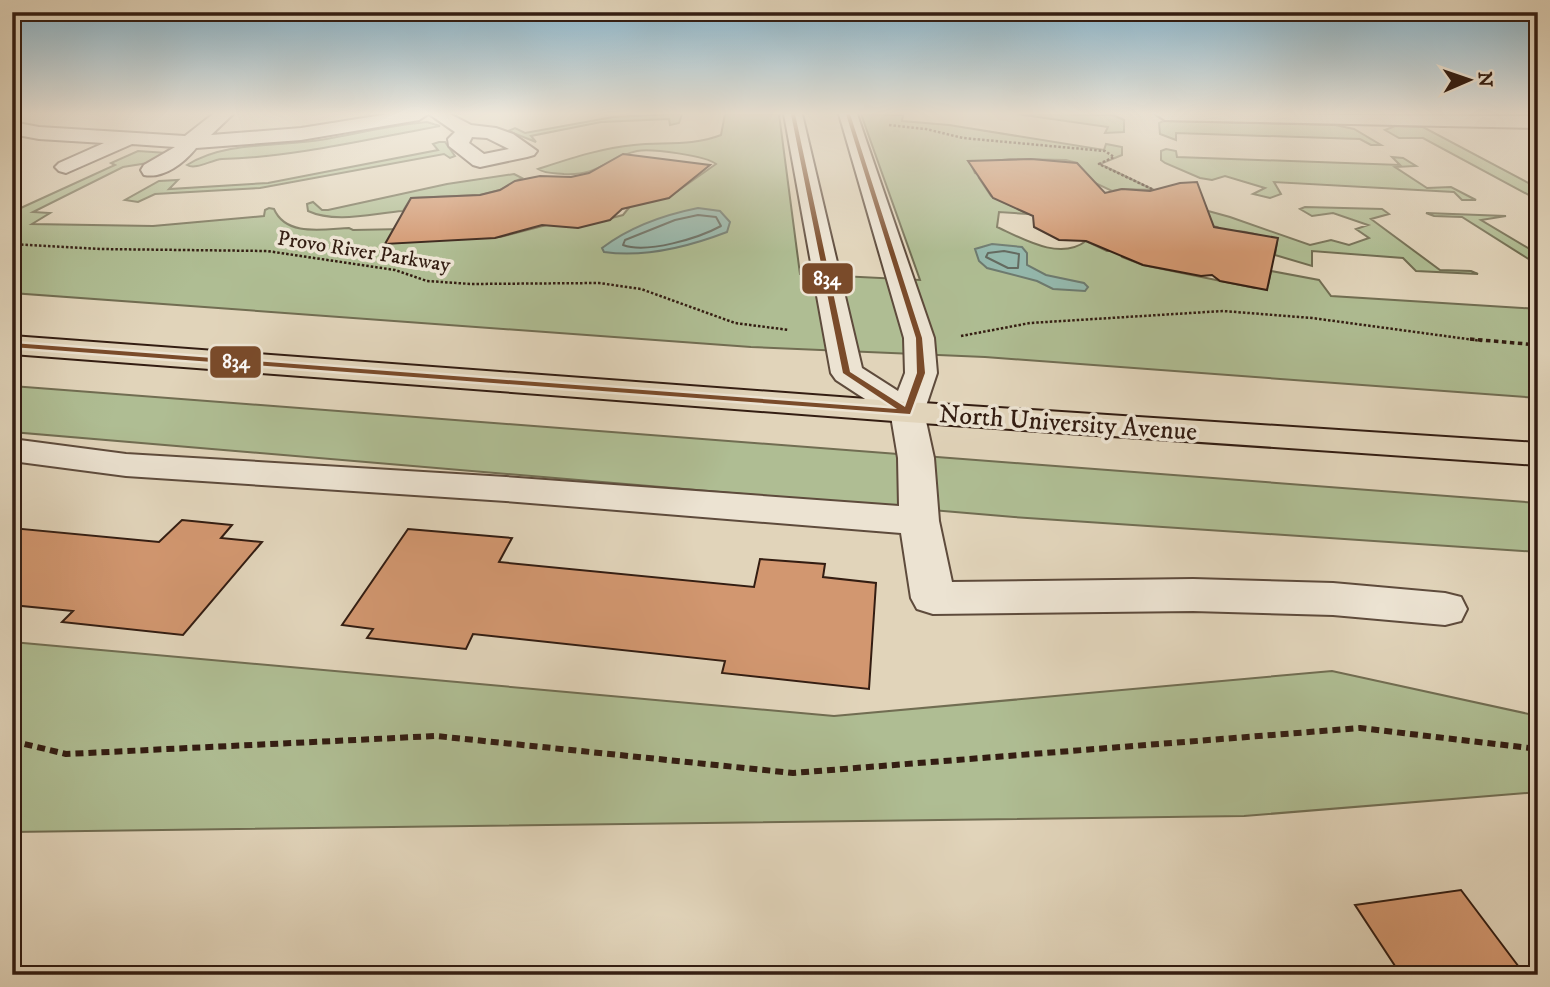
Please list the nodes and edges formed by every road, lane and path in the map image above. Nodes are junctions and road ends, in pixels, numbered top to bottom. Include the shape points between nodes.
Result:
1 (82, 160) edge
2 (171, 160) edge
3 (801, 160) edge
4 (863, 160) edge
5 (1107, 160) edge
6 (66, 167) dead end
7 (152, 170) dead end
8 (1154, 190) dead end
9 (12, 244) edge
10 (789, 330) dead end
11 (960, 337) dead end
12 (12, 345) edge
13 (1538, 345) edge
14 (907, 412) junction
15 (12, 450) edge
16 (1538, 454) edge
17 (919, 521) junction
18 (1446, 609) dead end
19 (12, 741) edge
20 (1538, 749) edge

1 - 6 street
2 - 7 street
3 - 14 street via 847,373
4 - 14 street via 919,338 921,373
5 - 8 path via 1099,164
9 - 10 path, Provo River Parkway via 267,251 395,271 427,281 599,283 641,289 735,323
11 - 13 path via 1030,323 1223,311 1312,317
12 - 14 highway, North University Avenue
14 - 16 highway, North University Avenue
14 - 17 street via 916,458
15 - 17 street via 126,465
17 - 18 street via 933,598 1193,595 1334,599
19 - 20 path via 66,754 436,736 793,773 1360,728

